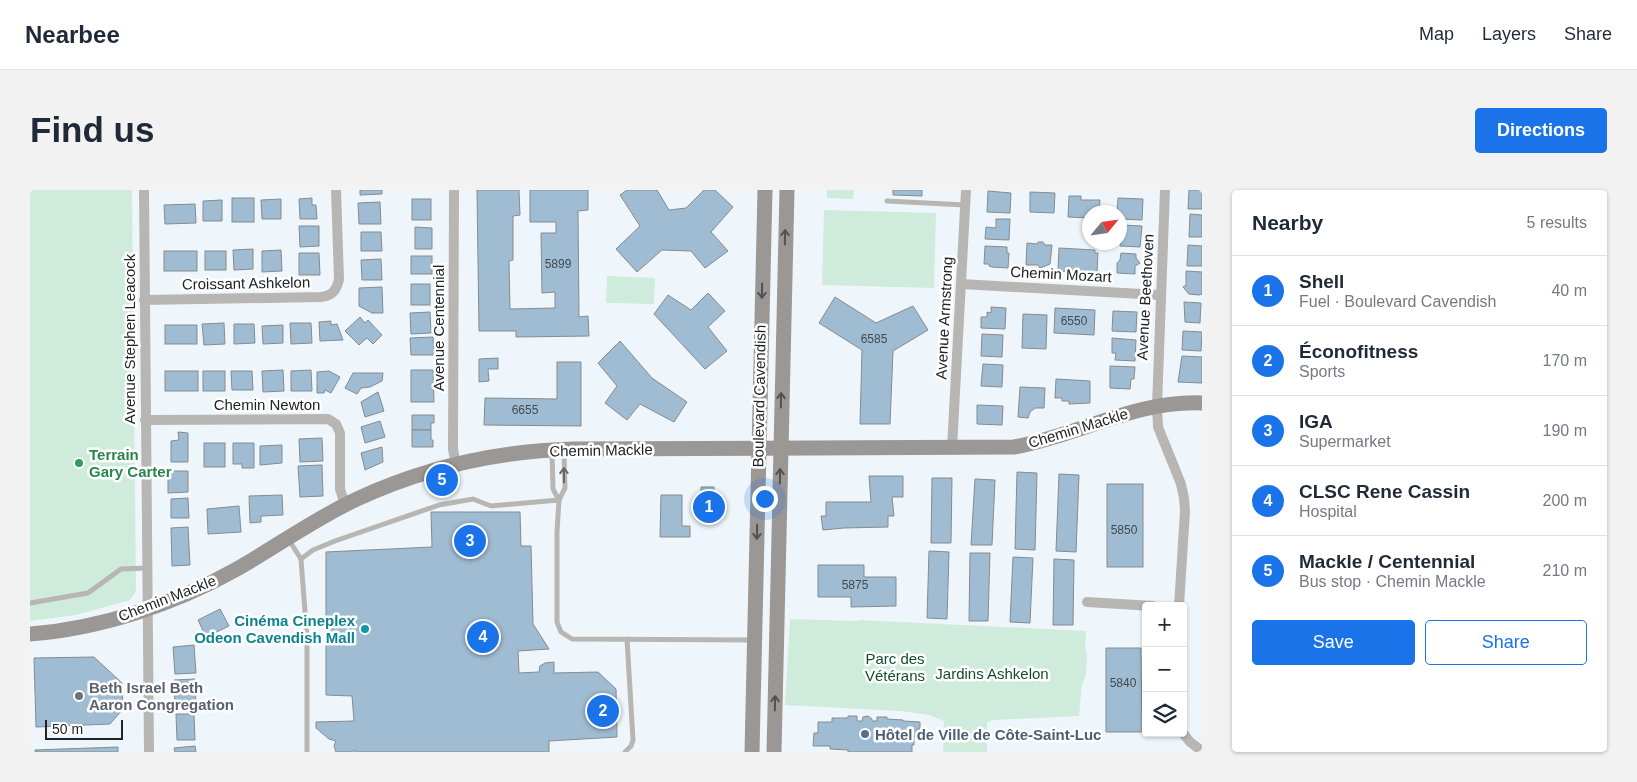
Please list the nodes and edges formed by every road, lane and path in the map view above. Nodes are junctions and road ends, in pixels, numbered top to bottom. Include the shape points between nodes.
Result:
1 (144, 190) edge
2 (336, 190) edge
3 (454, 190) edge
4 (765, 190) edge
5 (787, 190) edge
6 (966, 190) edge
7 (1165, 190) edge
8 (887, 201) dead end
9 (965, 206) junction
10 (961, 284) junction
11 (1160, 295) junction
12 (144, 300) junction
13 (1202, 403) edge
14 (1156, 406) junction
15 (145, 420) junction
16 (780, 448) junction
17 (952, 448) junction
18 (758, 449) junction
19 (558, 450) junction
20 (456, 465) junction
21 (559, 500) junction
22 (345, 505) junction
23 (288, 538) junction
24 (301, 559) junction
25 (147, 568) junction
26 (1087, 602) dead end
27 (1179, 602) edge
28 (30, 603) edge
29 (1142, 605) edge
30 (147, 608) junction
31 (30, 634) edge
32 (627, 639) junction
33 (754, 640) junction
34 (1186, 737) edge
35 (1202, 751) edge
36 (148, 752) edge
37 (307, 752) edge
38 (625, 752) edge
39 (752, 752) edge
40 (774, 752) edge

1 - 12 street, Avenue Stephen Leacock
2 - 12 street, Croissant Ashkelon via 339,279 330,295
3 - 20 street, Avenue Centennial via 453,449
4 -> 18 street, Boulevard Cavendish
16 -> 5 street, Boulevard Cavendish
6 - 9 street, Avenue Armstrong
7 - 11 street, Avenue Beethoven
8 - 9 lane
9 - 10 street, Avenue Armstrong
10 - 11 street, Chemin Mozart
10 - 17 street, Avenue Armstrong
11 - 14 street, Avenue Beethoven
12 - 15 street, Avenue Stephen Leacock
13 - 14 street, Chemin Mackle
14 - 17 street, Chemin Mackle via 1108,418 1036,443 1014,447
14 - 27 street, Avenue Beethoven via 1158,427 1184,498
15 - 22 street, Chemin Newton via 328,419 336,424 340,433 340,490
15 - 25 street, Avenue Stephen Leacock
16 - 17 street, Chemin Mackle
16 - 18 street, Chemin Mackle
40 -> 16 street, Boulevard Cavendish
18 - 19 street, Chemin Mackle
18 -> 33 street, Boulevard Cavendish
19 - 20 street, Chemin Mackle via 503,455
21 -> 19 lane via 564,488
19 - 21 lane via 553,488
20 - 22 street, Chemin Mackle via 394,484
21 - 24 lane via 491,506 473,499 438,505 335,541
21 - 32 lane via 557,622 561,632 572,638
22 - 23 street, Chemin Mackle
23 - 24 lane
23 - 30 street, Chemin Mackle via 210,583
24 - 37 lane via 307,638
25 - 28 lane via 121,568 88,592
25 - 30 street, Avenue Stephen Leacock
26 - 29 street
30 - 31 street, Chemin Mackle via 84,626
30 - 36 street, Avenue Stephen Leacock
32 - 33 lane
32 - 38 lane via 633,740
33 - 39 street, Boulevard Cavendish
34 - 35 street

